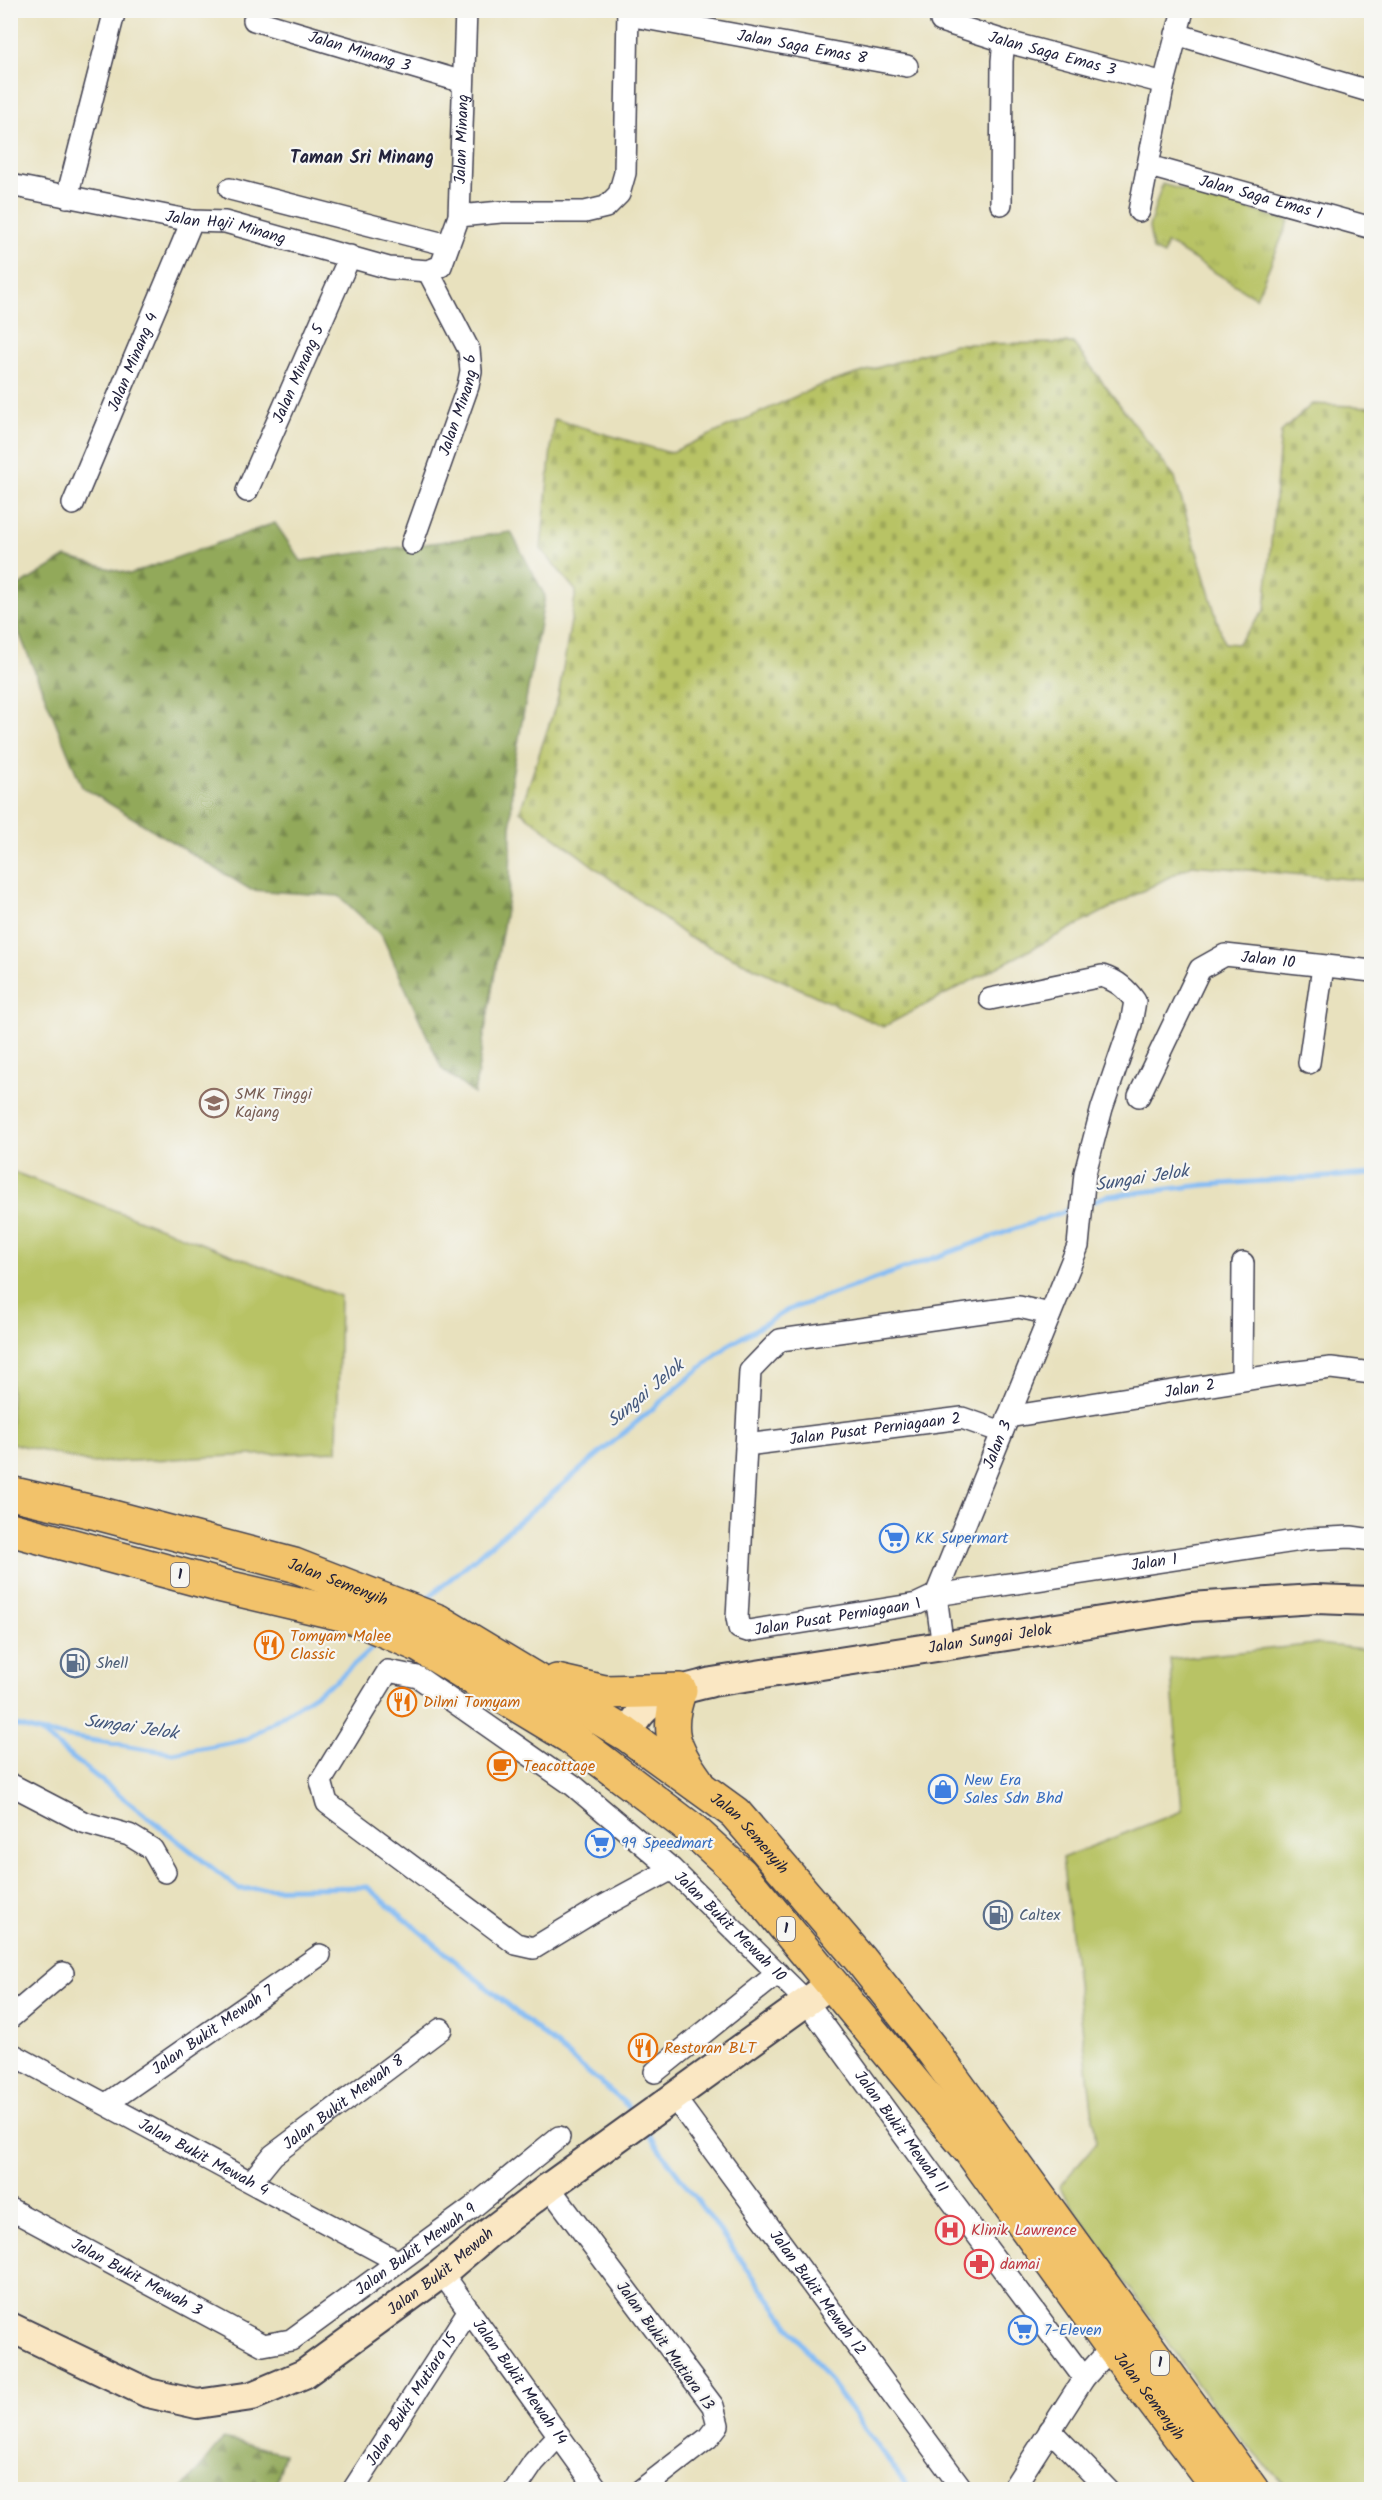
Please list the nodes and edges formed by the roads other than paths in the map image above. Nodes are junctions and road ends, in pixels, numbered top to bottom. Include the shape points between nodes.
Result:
1 (115, 10) edge
2 (466, 10) edge
3 (1183, 10) edge
4 (628, 13) edge
5 (254, 20) dead end
6 (941, 21) dead end
7 (1176, 34) junction
8 (1004, 41) junction
9 (907, 66) dead end
10 (463, 82) junction
11 (1164, 83) junction
12 (1371, 92) edge
13 (1149, 166) junction
14 (10, 185) edge
15 (230, 189) dead end
16 (67, 196) junction
17 (1001, 204) dead end
18 (1139, 212) dead end
19 (459, 216) junction
20 (192, 221) junction
21 (1371, 228) edge
22 (448, 245) junction
23 (350, 256) junction
24 (434, 269) junction
25 (247, 491) dead end
26 (73, 504) dead end
27 (412, 544) dead end
28 (1323, 967) junction
29 (1371, 971) edge
30 (990, 999) dead end
31 (1309, 1063) dead end
32 (1139, 1096) dead end
33 (1243, 1263) dead end
34 (1050, 1314) junction
35 (1371, 1373) edge
36 (1242, 1378) junction
37 (1005, 1424) junction
38 (746, 1445) junction
39 (10, 1493) edge
40 (22, 1532) edge
41 (1371, 1540) edge
42 (221, 1544) junction
43 (936, 1594) junction
44 (1371, 1601) edge
45 (351, 1606) junction
46 (428, 1633) junction
47 (943, 1648) junction
48 (457, 1667) junction
49 (528, 1673) junction
50 (680, 1690) junction
51 (626, 1734) junction
52 (10, 1784) edge
53 (705, 1791) junction
54 (694, 1831) junction
55 (672, 1869) junction
56 (165, 1872) dead end
57 (823, 1916) junction
58 (320, 1955) dead end
59 (63, 1973) dead end
60 (778, 1973) junction
61 (819, 1993) junction
62 (10, 2018) edge
63 (441, 2029) dead end
64 (932, 2050) junction
65 (10, 2053) edge
66 (655, 2072) dead end
67 (106, 2104) junction
68 (666, 2104) junction
69 (559, 2137) dead end
70 (251, 2182) junction
71 (549, 2187) junction
72 (472, 2208) junction
73 (10, 2209) edge
74 (490, 2232) junction
75 (397, 2261) junction
76 (442, 2273) junction
77 (469, 2310) junction
78 (10, 2327) edge
79 (263, 2345) joint
80 (1112, 2347) junction
81 (1084, 2378) junction
82 (1050, 2430) junction
83 (559, 2435) junction
84 (353, 2490) edge
85 (515, 2490) edge
86 (598, 2490) edge
87 (641, 2490) edge
88 (963, 2490) edge
89 (1012, 2490) edge
90 (1108, 2490) edge
91 (1220, 2490) edge
92 (1252, 2490) edge

1 - 16 street
2 - 10 street, Jalan Minang
3 - 7 street
4 - 9 street, Jalan Saga Emas 8
4 - 19 street via 625,173 619,194 606,207 585,212
5 - 10 street, Jalan Minang 3
6 - 8 street, Jalan Saga Emas 3
7 - 11 street
7 - 12 street
8 - 11 street, Jalan Saga Emas 3
8 - 17 street
10 - 19 street, Jalan Minang
11 - 13 street
13 - 18 street
13 - 21 street, Jalan Saga Emas 1
14 - 16 street, Jalan Haji Minang
15 - 22 street
16 - 20 street, Jalan Haji Minang
19 - 22 street, Jalan Minang
20 - 23 street, Jalan Haji Minang via 225,222
20 - 26 street, Jalan Minang 4
22 - 24 street, Jalan Minang
23 - 24 street, Jalan Haji Minang via 390,267
23 - 25 street, Jalan Minang 5
24 - 27 street, Jalan Minang 6 via 470,350 471,371
28 - 29 street, Jalan 10
28 - 31 street
28 - 32 street, Jalan 10 via 1225,955 1200,969
30 - 34 street, Jalan 3 via 1102,976 1127,989 1135,1001 1085,1173 1078,1246
33 - 36 street
34 - 37 street, Jalan 3
34 - 38 street via 1018,1307 780,1340 750,1371
35 - 36 street, Jalan 2 via 1331,1368
36 - 37 street, Jalan 2
37 - 38 street, Jalan Pusat Perniagaan 2 via 962,1418
37 - 43 street, Jalan 3
38 - 43 street, Jalan Pusat Perniagaan 1 via 737,1618 740,1628 748,1631 917,1604
39 - 42 main road, Jalan Semenyih / 1
40 - 42 main road via 78,1536 196,1562 208,1561
40 - 45 main road, Jalan Semenyih / 1 via 218,1585
41 - 43 street, Jalan 1 via 1308,1539
42 - 45 main road, Jalan Semenyih / 1 via 294,1564
43 - 47 street, Jalan 3
44 - 47 street, Jalan Sungai Jelok via 1315,1599 1191,1607
45 - 46 main road, Jalan Semenyih / 1
46 - 48 main road, Jalan Semenyih / 1
46 - 49 main road, Jalan Semenyih / 1
47 - 50 street, Jalan Sungai Jelok
48 - 51 main road via 487,1673 592,1732
48 - 54 main road, Jalan Semenyih / 1 via 570,1737
49 - 50 main road via 605,1692
49 - 51 main road, Jalan Semenyih / 1
50 - 51 street, Jalan Sungai Jelok via 646,1708
50 - 53 main road via 672,1710 671,1730 679,1755
51 - 53 main road, Jalan Semenyih / 1
51 - 54 main road via 621,1747 623,1755 687,1811
52 - 56 street via 83,1822 129,1835 152,1850
53 - 57 main road, Jalan Semenyih / 1 via 747,1824
54 - 61 main road, Jalan Semenyih / 1 via 741,1874
55 - 55 street, Jalan Bukit Mewah 10 via 534,1948 516,1944 327,1803 321,1781 388,1671 418,1677 574,1786
55 - 60 street, Jalan Bukit Mewah 10
57 - 61 main road via 827,1938 837,1957 837,1971
57 - 64 main road, Jalan Semenyih / 1
58 - 67 street, Jalan Bukit Mewah 7
59 - 62 street
60 - 61 street, Jalan Bukit Mewah 10
60 - 66 street
61 - 64 main road via 848,1981 861,1986 880,1999 919,2044
61 - 68 street, Jalan Bukit Mewah
61 - 80 main road, Jalan Semenyih / 1 via 861,2017 972,2153
61 - 81 street, Jalan Bukit Mewah 11 via 948,2196
63 - 70 street, Jalan Bukit Mewah 8 via 273,2155
64 - 92 main road, Jalan Semenyih / 1
65 - 67 street, Jalan Bukit Mewah 4
67 - 70 street, Jalan Bukit Mewah 4
68 - 71 street, Jalan Bukit Mewah
68 - 88 street, Jalan Bukit Mewah 12
69 - 72 street, Jalan Bukit Mewah 9
70 - 75 street, Jalan Bukit Mewah 4
71 - 74 street, Jalan Bukit Mewah
71 - 87 street, Jalan Bukit Mutiara 13 via 712,2406 718,2425 708,2438
72 - 74 street
72 - 75 street, Jalan Bukit Mewah 9
73 - 79 street, Jalan Bukit Mewah 3
74 - 76 street, Jalan Bukit Mewah
75 - 79 street, Jalan Bukit Mewah 9 via 291,2340
76 - 77 street, Jalan Bukit Mewah 14
76 - 78 street, Jalan Bukit Mewah via 304,2374 252,2396 197,2404 148,2393
77 - 83 street, Jalan Bukit Mewah 14
77 - 84 street, Jalan Bukit Mutiara 15
80 - 81 street
80 - 91 main road, Jalan Semenyih / 1
81 - 82 street
82 - 89 street
82 - 90 street
83 - 85 street
83 - 86 street, Jalan Bukit Mewah 14

